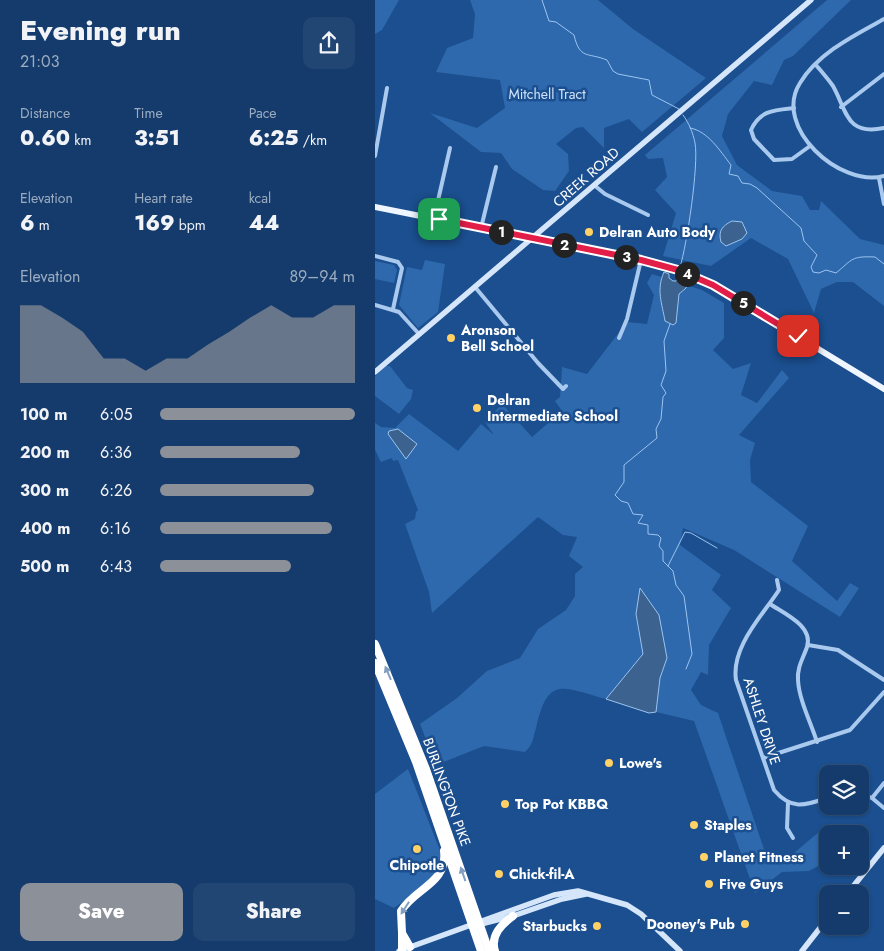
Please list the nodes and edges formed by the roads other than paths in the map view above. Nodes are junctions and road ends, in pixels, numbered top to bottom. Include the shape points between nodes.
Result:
1 (811, 0) edge
2 (884, 19) edge
3 (815, 65) junction
4 (884, 74) edge
5 (387, 88) dead end
6 (841, 107) junction
7 (794, 108) junction
8 (375, 128) edge
9 (884, 128) edge
10 (381, 129) junction
11 (810, 146) junction
12 (450, 148) dead end
13 (375, 156) edge
14 (496, 167) dead end
15 (882, 177) edge
16 (594, 185) junction
17 (884, 204) edge
18 (375, 207) edge
19 (648, 215) dead end
20 (434, 218) junction
21 (481, 228) junction
22 (533, 238) junction
23 (375, 256) edge
24 (641, 260) junction
25 (475, 287) junction
26 (375, 306) edge
27 (393, 309) junction
28 (419, 334) junction
29 (619, 338) dead end
30 (375, 372) edge
31 (565, 388) dead end
32 (884, 389) edge
33 (777, 580) dead end
34 (769, 604) junction
35 (375, 644) edge
36 (808, 645) junction
37 (375, 664) edge
38 (884, 680) edge
39 (884, 692) edge
40 (817, 742) junction
41 (763, 758) junction
42 (884, 783) edge
43 (869, 797) edge
44 (872, 798) junction
45 (819, 800) edge
46 (788, 803) junction
47 (884, 808) edge
48 (793, 838) dead end
49 (443, 841) junction
50 (884, 848) edge
51 (854, 885) edge
52 (587, 894) junction
53 (513, 916) junction
54 (477, 924) junction
55 (819, 929) edge
56 (404, 949) edge
57 (481, 951) edge
58 (489, 951) edge
59 (495, 951) edge
60 (680, 951) edge
61 (801, 951) edge

1 - 16 street, CREEK ROAD
2 - 3 street via 843,43
3 - 6 street via 833,86
3 - 7 street via 799,83
4 - 6 street
5 - 10 street
6 - 9 street via 856,126
7 - 11 street
7 - 11 street via 770,111 761,116 751,130 753,139 774,160 781,162 792,159
8 - 10 street
10 - 13 street
11 - 15 street via 818,156 838,169 861,176
12 - 20 street
14 - 21 street
15 - 17 street
16 - 19 street via 605,194
16 - 22 street, CREEK ROAD
18 - 20 main road
20 - 21 main road
21 - 22 main road
22 - 24 main road
22 - 25 street, CREEK ROAD
23 - 27 street via 400,264 401,276
24 - 29 street via 627,319
24 - 32 main road via 678,270 713,285
25 - 28 street, CREEK ROAD
25 - 31 street via 538,363
26 - 27 street
27 - 28 street
28 - 30 street, CREEK ROAD
33 - 34 street, ASHLEY DRIVE via 779,590
34 - 36 street via 800,624
34 - 41 street, ASHLEY DRIVE via 738,655 735,671
54 -> 35 highway, BURLINGTON PIKE via 411,730
36 - 38 street via 838,650
36 - 40 street via 799,666 798,683
37 - 49 highway, BURLINGTON PIKE via 416,762
39 - 40 street via 850,730
40 - 41 street
41 - 46 street, ASHLEY DRIVE via 774,790
42 - 44 street
43 - 44 street
44 - 47 street
45 - 46 street
46 - 48 street via 787,828
49 - 54 highway, BURLINGTON PIKE
49 -> 56 highway via 445,858 441,872 404,906 400,916
50 - 51 street
52 - 53 street
52 - 54 street via 578,891 554,895
52 - 60 street via 627,906 641,914
53 - 54 street
53 - 59 highway via 501,925 495,936
54 - 56 street
54 - 57 highway, BURLINGTON PIKE
54 - 58 highway, BURLINGTON PIKE
55 - 61 street

